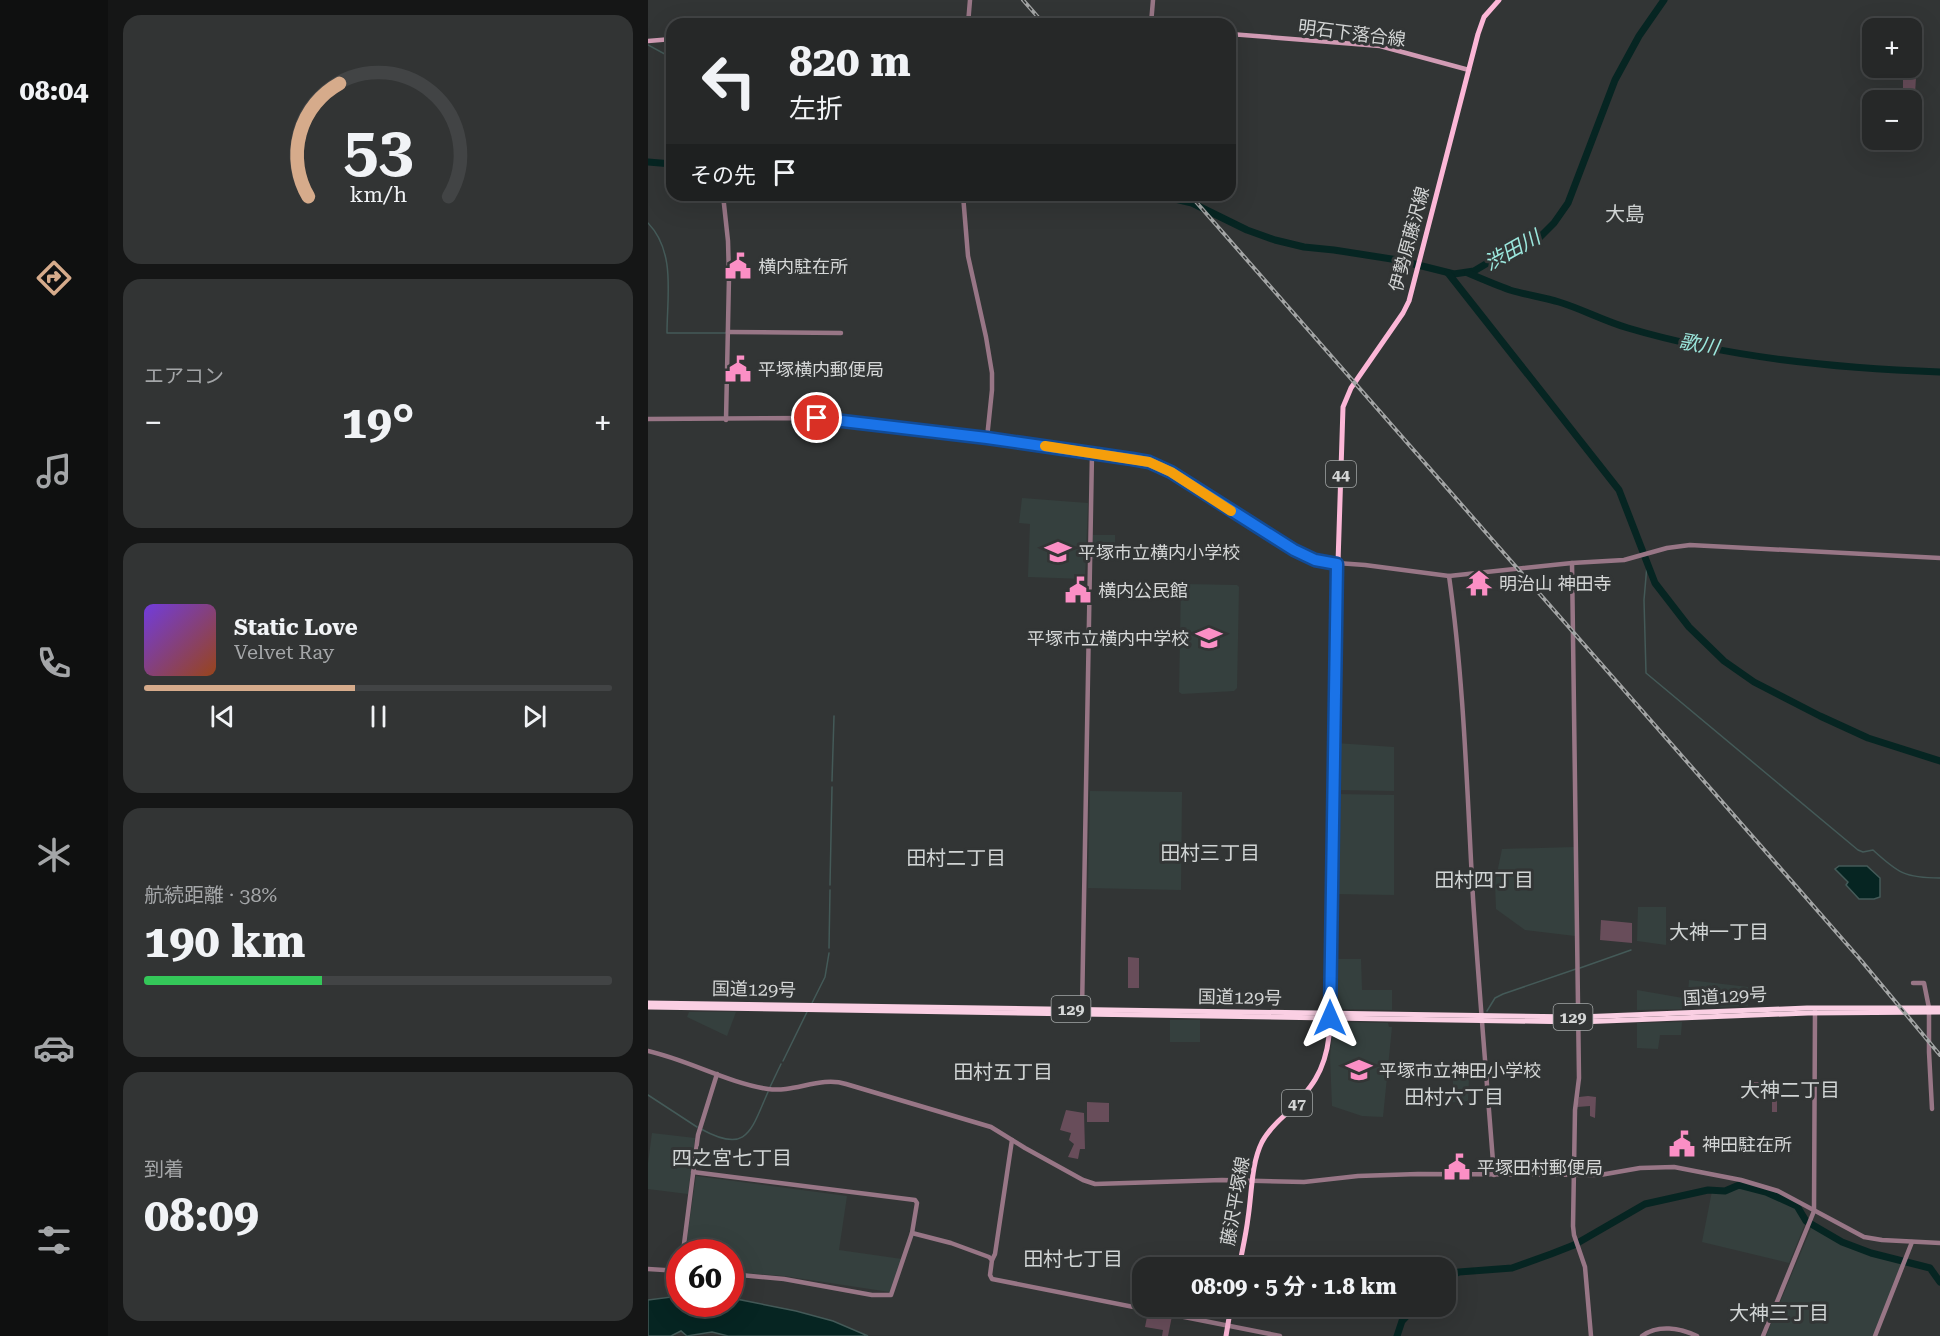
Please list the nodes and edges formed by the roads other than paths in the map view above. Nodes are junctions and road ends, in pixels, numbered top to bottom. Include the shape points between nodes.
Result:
1 (970, 0) edge
2 (1153, 0) edge
3 (1499, 0) edge
4 (968, 18) edge
5 (1152, 18) edge
6 (1236, 34) edge
7 (666, 40) edge
8 (648, 41) edge
9 (1469, 70) junction
10 (724, 201) edge
11 (963, 201) edge
12 (728, 332) junction
13 (841, 333) dead end
14 (648, 419) edge
15 (726, 420) junction
16 (987, 438) junction
17 (1092, 453) junction
18 (1940, 558) edge
19 (1572, 563) junction
20 (1337, 564) junction
21 (1449, 576) junction
22 (1913, 983) dead end
23 (648, 1005) edge
24 (1929, 1010) junction
25 (1940, 1010) edge
26 (1815, 1011) junction
27 (1082, 1012) junction
28 (1330, 1016) junction
29 (1483, 1018) junction
30 (1579, 1019) junction
31 (648, 1051) edge
32 (717, 1074) junction
33 (1932, 1109) dead end
34 (1012, 1140) junction
35 (693, 1172) junction
36 (1494, 1175) junction
37 (1574, 1175) junction
38 (1253, 1181) junction
39 (1814, 1211) junction
40 (912, 1233) junction
41 (685, 1239) edge
42 (1912, 1242) junction
43 (1940, 1243) edge
44 (1241, 1257) edge
45 (992, 1260) junction
46 (648, 1269) edge
47 (666, 1270) edge
48 (744, 1275) edge
49 (1229, 1317) edge
50 (1227, 1326) junction
51 (1226, 1336) edge
52 (1280, 1336) edge
53 (1591, 1336) edge
54 (1642, 1336) edge
55 (1697, 1336) edge
56 (1763, 1336) edge
57 (1875, 1336) edge

1 - 4 street
2 - 5 street
3 - 9 main road, 伊勢原藤沢線 / 44 via 1484,17
6 - 9 main road, 明石下落合線 via 1380,46
7 - 8 main road
9 - 20 main road, 伊勢原藤沢線 / 44 via 1403,313 1351,388 1343,407
10 - 12 street via 728,241
11 - 16 street via 968,256 993,382
12 - 13 street
12 - 15 street
14 - 15 street
15 - 16 street via 817,418
16 - 17 street
17 - 20 street via 1161,467 1294,550 1315,560
17 - 27 street
18 - 19 street via 1690,545 1623,560
19 - 21 street
19 - 30 street
20 - 21 street
20 - 28 main road, 伊勢原藤沢線 / 44
21 - 29 street via 1458,640
22 - 24 street via 1924,983
23 - 27 highway, 国道129号 / 129
24 - 25 highway, 国道129号 / 129
24 - 26 highway, 国道129号 / 129
24 - 33 street
26 - 30 highway, 国道129号 / 129
26 - 39 street
27 - 28 highway, 国道129号 / 129
28 - 29 highway, 国道129号 / 129
28 - 38 main road, 藤沢平塚線 / 47 via 1328,1047 1319,1074 1305,1095 1265,1137
29 - 30 highway, 国道129号 / 129
29 - 36 street
30 - 37 street
31 - 32 street
32 - 34 street via 769,1089 837,1081 991,1127
32 - 35 street via 699,1131
34 - 38 street via 1090,1183
34 - 45 street
35 - 40 street via 915,1200
35 - 41 street
36 - 37 street
36 - 38 street
37 - 39 street via 1640,1168 1688,1169 1764,1186
37 - 53 street via 1573,1226 1585,1267
38 - 44 main road, 藤沢平塚線 / 47
39 - 42 street via 1864,1237
39 - 56 street
40 - 45 street
40 - 48 street via 889,1296
42 - 43 street
42 - 57 street
45 - 50 street via 992,1279
46 - 47 street
49 - 50 main road
50 - 51 main road
50 - 52 street
54 - 55 street via 1655,1330 1676,1329

